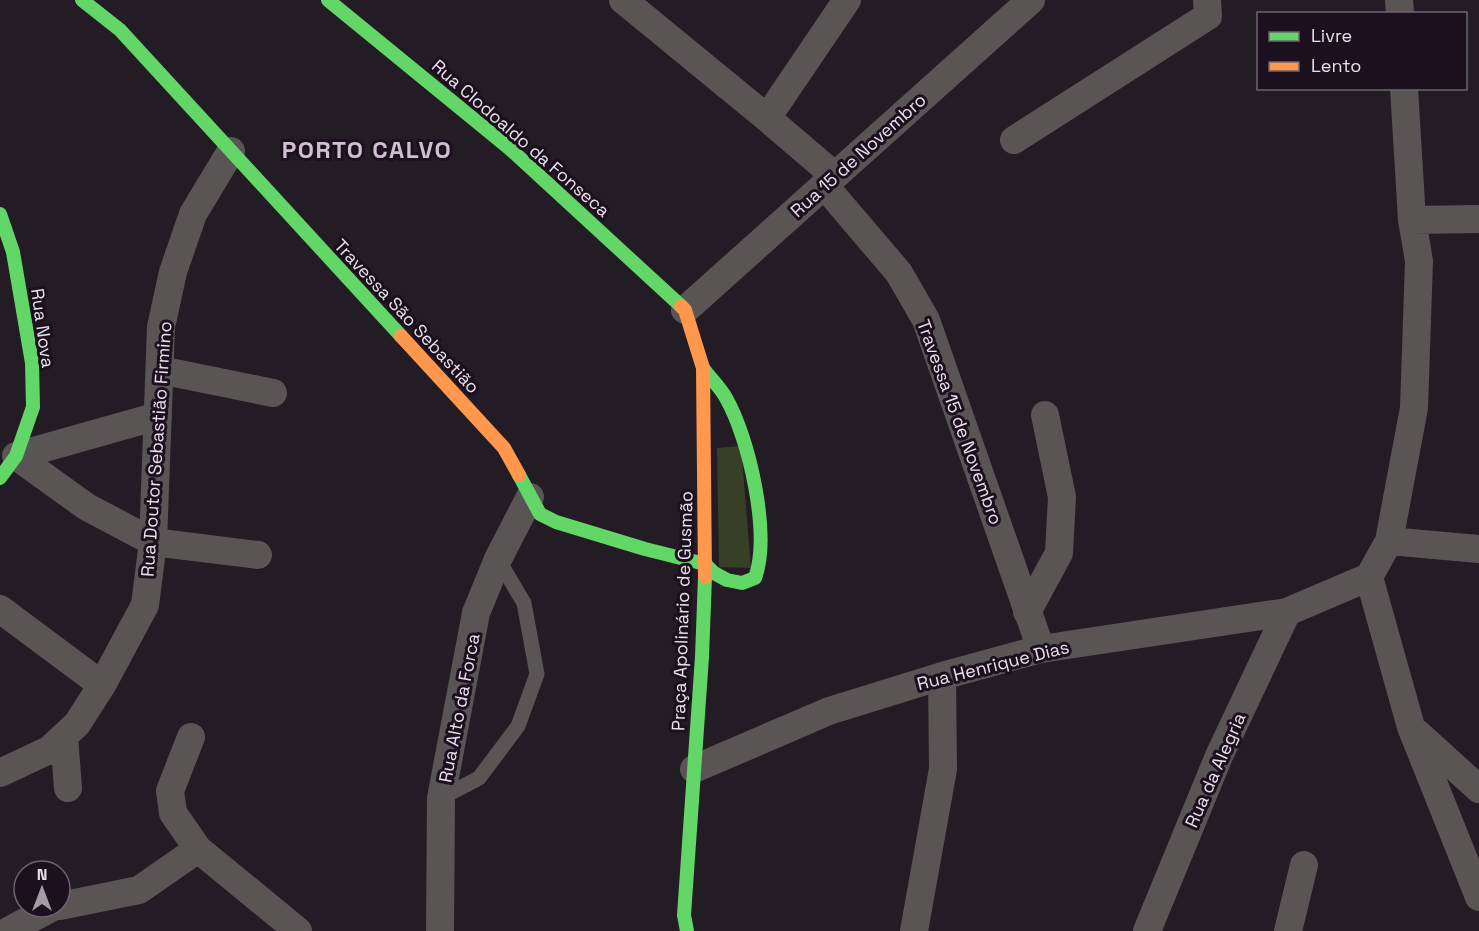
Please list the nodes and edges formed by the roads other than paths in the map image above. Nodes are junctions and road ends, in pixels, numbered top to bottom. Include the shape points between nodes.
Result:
1 (82, 0) edge
2 (328, 0) edge
3 (623, 0) edge
4 (847, 0) edge
5 (1030, 0) edge
6 (1207, 0) edge
7 (1404, 90) edge
8 (767, 118) junction
9 (1014, 140) dead end
10 (231, 151) junction
11 (829, 181) junction
12 (0, 214) edge
13 (1479, 219) edge
14 (1412, 220) junction
15 (685, 310) junction
16 (703, 368) junction
17 (160, 370) junction
18 (273, 393) dead end
19 (1045, 415) dead end
20 (158, 416) junction
21 (8, 467) edge
22 (530, 497) junction
23 (1389, 540) junction
24 (153, 542) junction
25 (1479, 549) edge
26 (258, 555) dead end
27 (498, 559) junction
28 (705, 564) junction
29 (1370, 577) junction
30 (0, 609) edge
31 (1027, 612) junction
32 (1287, 612) junction
33 (1041, 649) junction
34 (942, 676) junction
35 (102, 685) junction
36 (1411, 727) junction
37 (64, 736) junction
38 (191, 737) dead end
39 (0, 748) edge
40 (12, 768) edge
41 (694, 770) junction
42 (68, 788) dead end
43 (1479, 789) edge
44 (441, 798) junction
45 (198, 849) junction
46 (1304, 865) dead end
47 (1479, 897) edge
48 (72, 904) edge
49 (684, 915) junction
50 (30, 919) edge
51 (8, 931) edge
52 (298, 931) edge
53 (440, 931) edge
54 (678, 931) edge
55 (687, 931) edge
56 (914, 931) edge
57 (1147, 931) edge
58 (1288, 931) edge

1 - 10 street, Travessa São Sebastião via 120,30
2 - 15 street, Rua Clodoaldo da Fonseca via 509,148
3 - 8 street, Travessa 15 de Novembro
4 - 8 street
5 - 11 street, Rua 15 de Novembro
6 - 9 street via 1208,16
7 - 14 street
8 - 11 street, Travessa 15 de Novembro
10 - 17 street, Rua Doutor Sebastião Firmino via 194,214 172,272 161,327
10 - 22 street, Travessa São Sebastião via 504,448
11 - 15 street, Rua 15 de Novembro
11 - 31 street, Travessa 15 de Novembro via 899,273 926,320
12 - 21 street, Rua Nova via 13,252 32,363 33,407
13 - 14 street
14 - 23 street via 1419,261 1414,408
15 - 16 street, Praça Apolinário de Gusmão
16 - 28 street, Praça Apolinário de Gusmão
16 - 28 street, Travessa São Sebastião via 726,398 752,460 759,564 755,578 742,583 727,580
17 - 18 street
17 - 20 street, Rua Doutor Sebastião Firmino
19 - 31 street via 1062,497 1059,553
20 - 21 street
20 - 24 street, Rua Doutor Sebastião Firmino
21 - 24 street
22 - 27 street, Rua Alto da Forca
22 - 28 street, Travessa São Sebastião via 540,514 556,522
23 - 25 street
23 - 29 street
24 - 26 street
24 - 35 street, Rua Doutor Sebastião Firmino via 145,605
27 - 44 street, Rua Alto da Forca via 477,612
27 - 44 lane via 524,603 537,674 518,726 479,778
28 - 41 street, Praça Apolinário de Gusmão
29 - 32 street, Rua Henrique Dias
29 - 36 street
30 - 35 street
31 - 33 street, Travessa 15 de Novembro
32 - 33 street, Rua Henrique Dias
32 - 57 street, Rua da Alegria via 1220,756
33 - 34 street, Rua Henrique Dias
34 - 41 street, Rua Henrique Dias via 830,711
34 - 56 street via 943,770
35 - 37 street, Rua Doutor Sebastião Firmino via 77,724
36 - 43 street
36 - 47 street
37 - 40 street, Rua Doutor Sebastião Firmino via 50,750
37 - 42 street
38 - 45 street via 170,791 173,813
39 - 40 street
41 - 49 street, Praça Apolinário de Gusmão
44 - 53 street, Rua Alto da Forca
45 - 48 street via 139,890
45 - 52 street
46 - 58 street
49 - 54 street
49 - 55 street
50 - 51 street

